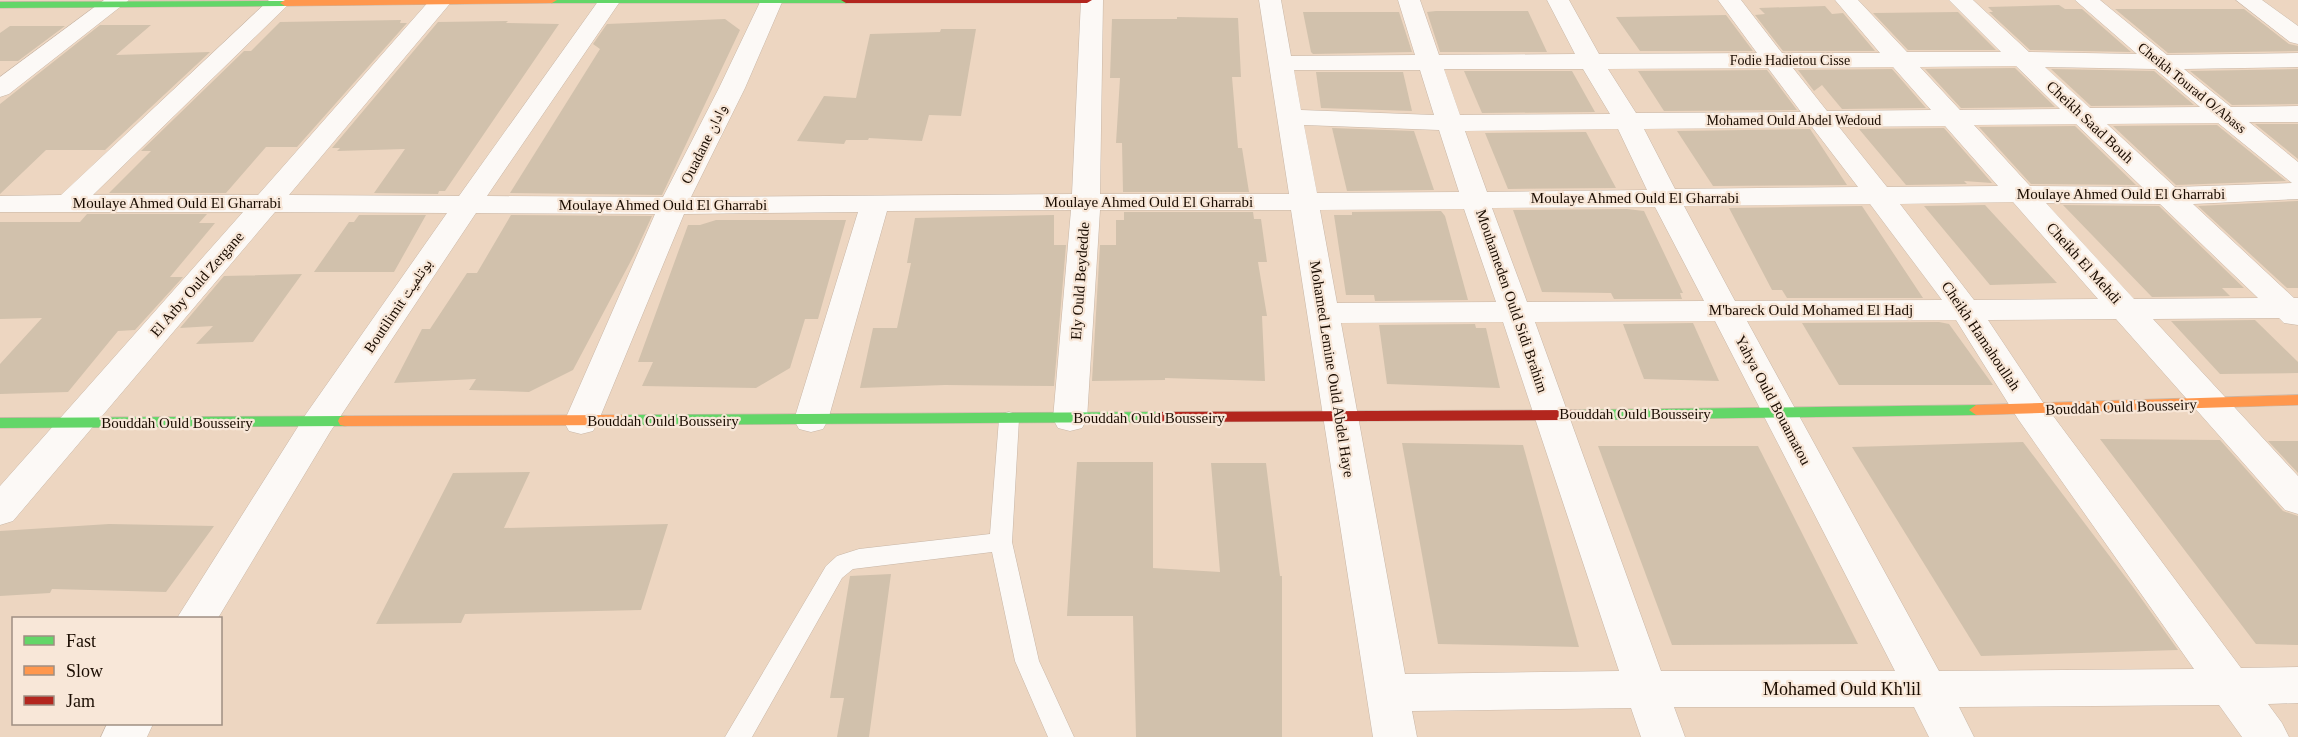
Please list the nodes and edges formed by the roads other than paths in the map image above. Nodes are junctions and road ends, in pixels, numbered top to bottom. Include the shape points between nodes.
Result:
1 (610, 0) edge
2 (771, 0) edge
3 (929, 0) edge
4 (1087, 0) edge
5 (1092, 0) edge
6 (1270, 0) edge
7 (1409, 0) edge
8 (1558, 0) edge
9 (1729, 0) edge
10 (1846, 0) edge
11 (1960, 0) edge
12 (2086, 0) edge
13 (2247, 0) edge
14 (116, 1) edge
15 (281, 1) edge
16 (442, 1) edge
17 (0, 5) edge
18 (2298, 37) edge
19 (2023, 59) junction
20 (1775, 60) junction
21 (1900, 60) junction
22 (2298, 60) edge
23 (1430, 61) junction
24 (1591, 61) junction
25 (2158, 62) junction
26 (1282, 63) junction
27 (0, 89) edge
28 (2298, 114) edge
29 (2082, 115) junction
30 (2224, 115) junction
31 (1290, 117) junction
32 (1953, 119) junction
33 (1627, 120) junction
34 (1819, 120) junction
35 (1450, 123) junction
36 (2298, 176) edge
37 (2298, 191) edge
38 (2021, 194) junction
39 (1878, 195) junction
40 (2169, 196) junction
41 (1665, 198) junction
42 (1477, 199) junction
43 (70, 202) junction
44 (267, 202) junction
45 (1086, 202) junction
46 (1305, 202) junction
47 (0, 204) edge
48 (875, 204) junction
49 (466, 206) junction
50 (673, 207) junction
51 (1965, 309) junction
52 (2125, 309) junction
53 (1515, 310) junction
54 (1725, 311) junction
55 (2294, 312) edge
56 (1323, 313) junction
57 (2298, 400) edge
58 (2212, 404) junction
59 (2030, 410) junction
60 (1780, 413) junction
61 (1551, 415) junction
62 (1340, 416) junction
63 (1009, 419) junction
64 (1070, 419) junction
65 (811, 420) junction
66 (581, 422) junction
67 (0, 423) edge
68 (79, 423) junction
69 (318, 423) junction
70 (2298, 500) edge
71 (0, 512) edge
72 (1001, 542) junction
73 (198, 617) edge
74 (2298, 685) edge
75 (2229, 686) junction
76 (1647, 689) junction
77 (1928, 689) junction
78 (1386, 693) junction
79 (738, 737) edge
80 (1061, 737) edge
81 (1395, 737) edge
82 (1662, 737) edge
83 (1952, 737) edge
84 (2267, 737) edge

1 - 2 street
1 - 16 street
1 - 49 street, Boutilimit بوتلميت
2 - 3 street
2 - 50 street, Ouadane وادان
3 - 4 street
5 - 45 street, Ely Ould Beydedde
6 - 26 street, Mohamed Lemine Ould Abdel Haye
7 - 23 street, Mouhameden Ould Sidi Brahim
8 - 24 street, Yahya Ould Bouamatou
9 - 20 street, Cheikh Hamahoullah
10 - 21 street, Cheikh El Mehdi
11 - 19 street, Cheikh Saad Bouh
12 - 25 street, Cheikh Tourad O/Abass
13 - 18 street
14 - 15 street
14 - 17 street
14 - 27 street
15 - 16 street
15 - 43 street
16 - 44 street, El Arby Ould Zergane
19 - 21 street, Fodie Hadietou Cisse
19 - 25 street, Fodie Hadietou Cisse
19 - 29 street, Cheikh Saad Bouh
20 - 21 street, Fodie Hadietou Cisse
20 - 24 street, Fodie Hadietou Cisse
20 - 34 street, Cheikh Hamahoullah
21 - 32 street, Cheikh El Mehdi
22 - 25 street, Fodie Hadietou Cisse
23 - 24 street, Fodie Hadietou Cisse
23 - 26 street, Fodie Hadietou Cisse
23 - 35 street, Mouhameden Ould Sidi Brahim
24 - 33 street, Yahya Ould Bouamatou
25 - 30 street, Cheikh Tourad O/Abass
26 - 31 street, Mohamed Lemine Ould Abdel Haye
28 - 30 street, Mohamed Ould Abdel Wedoud
29 - 30 street, Mohamed Ould Abdel Wedoud
29 - 32 street, Mohamed Ould Abdel Wedoud
29 - 40 street, Cheikh Saad Bouh
30 - 36 street, Cheikh Tourad O/Abass
31 - 35 street, Mohamed Ould Abdel Wedoud
31 - 46 street, Mohamed Lemine Ould Abdel Haye
32 - 34 street, Mohamed Ould Abdel Wedoud
32 - 38 street, Cheikh El Mehdi
33 - 34 street, Mohamed Ould Abdel Wedoud
33 - 35 street, Mohamed Ould Abdel Wedoud
33 - 41 street, Yahya Ould Bouamatou
34 - 39 street, Cheikh Hamahoullah
35 - 42 street, Mouhameden Ould Sidi Brahim
37 - 40 street, Moulaye Ahmed Ould El Gharrabi
38 - 39 street, Moulaye Ahmed Ould El Gharrabi
38 - 40 street, Moulaye Ahmed Ould El Gharrabi
38 - 52 street, Cheikh El Mehdi
39 - 41 street, Moulaye Ahmed Ould El Gharrabi
39 - 51 street, Cheikh Hamahoullah
40 - 55 street, Cheikh Saad Bouh
41 - 42 street, Moulaye Ahmed Ould El Gharrabi
41 - 54 street, Yahya Ould Bouamatou
42 - 46 street, Moulaye Ahmed Ould El Gharrabi
42 - 53 street, Mouhameden Ould Sidi Brahim
43 - 44 street, Moulaye Ahmed Ould El Gharrabi
43 - 47 street, Moulaye Ahmed Ould El Gharrabi
44 - 49 street, Moulaye Ahmed Ould El Gharrabi
44 - 68 street, El Arby Ould Zergane
45 - 46 street, Moulaye Ahmed Ould El Gharrabi
45 - 48 street, Moulaye Ahmed Ould El Gharrabi
45 - 64 street, Ely Ould Beydedde
46 - 56 street, Mohamed Lemine Ould Abdel Haye
48 - 50 street, Moulaye Ahmed Ould El Gharrabi
48 - 65 street
49 - 50 street, Moulaye Ahmed Ould El Gharrabi
49 - 69 street, Boutilimit بوتلميت
50 - 66 street, Ouadane وادان
51 - 52 street, M'bareck Ould Mohamed El Hadj
51 - 54 street, M'bareck Ould Mohamed El Hadj
51 - 59 street, Cheikh Hamahoullah
52 - 55 street, M'bareck Ould Mohamed El Hadj
52 - 58 street, Cheikh El Mehdi
53 - 54 street, M'bareck Ould Mohamed El Hadj
53 - 56 street, M'bareck Ould Mohamed El Hadj
53 - 61 street, Mouhameden Ould Sidi Brahim
54 - 60 street, Yahya Ould Bouamatou
56 - 62 street, Mohamed Lemine Ould Abdel Haye
57 - 58 street, Bouddah Ould Bousseiry
58 - 59 street, Bouddah Ould Bousseiry
58 - 70 street, Cheikh El Mehdi
59 - 60 street, Bouddah Ould Bousseiry
59 - 75 street, Cheikh Hamahoullah
60 - 61 street, Bouddah Ould Bousseiry
60 - 77 street, Yahya Ould Bouamatou
61 - 62 street, Bouddah Ould Bousseiry
61 - 76 street, Mouhameden Ould Sidi Brahim
62 - 64 street, Bouddah Ould Bousseiry
62 - 78 street, Mohamed Lemine Ould Abdel Haye
63 - 64 street, Bouddah Ould Bousseiry
63 - 65 street, Bouddah Ould Bousseiry
63 - 72 lane
65 - 66 street, Bouddah Ould Bousseiry
66 - 69 street, Bouddah Ould Bousseiry
67 - 68 street, Bouddah Ould Bousseiry
68 - 69 street, Bouddah Ould Bousseiry
68 - 71 street, El Arby Ould Zergane
69 - 73 street, Boutilimit بوتلميت
72 - 79 lane via 845,562 834,572
72 - 80 lane via 1027,661
74 - 75 street, Mohamed Ould Kh'lil
75 - 77 street, Mohamed Ould Kh'lil
75 - 84 street, Cheikh Hamahoullah
76 - 77 street, Mohamed Ould Kh'lil
76 - 78 street, Mohamed Ould Kh'lil
76 - 82 street, Mouhameden Ould Sidi Brahim
77 - 83 street, Yahya Ould Bouamatou
78 - 81 street, Mohamed Lemine Ould Abdel Haye

